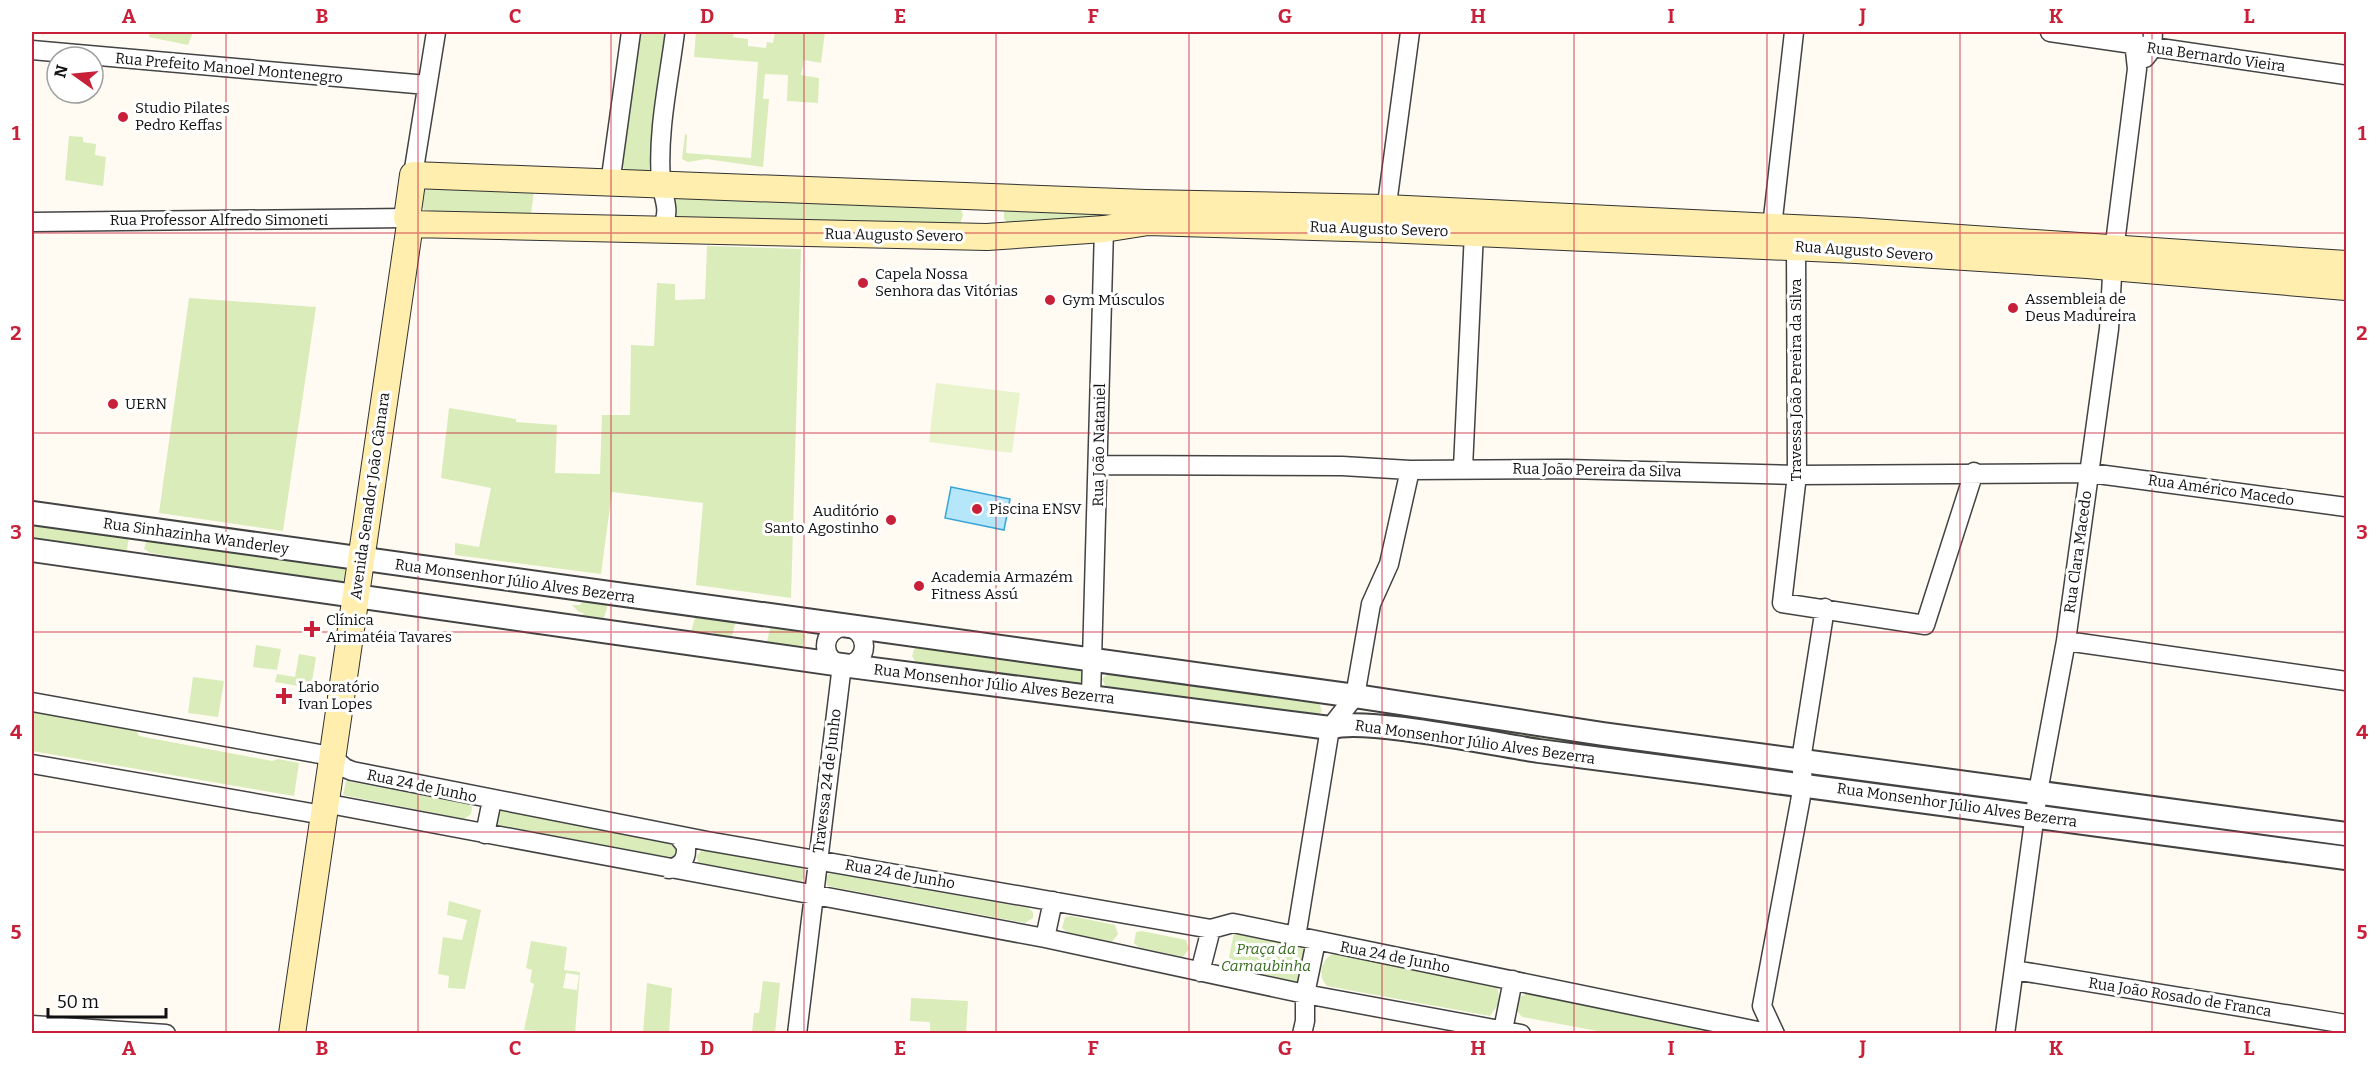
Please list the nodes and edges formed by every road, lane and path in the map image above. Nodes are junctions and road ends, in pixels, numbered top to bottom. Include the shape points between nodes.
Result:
1 (436, 32) edge
2 (631, 32) edge
3 (675, 32) edge
4 (1410, 32) edge
5 (1794, 32) edge
6 (2050, 32) edge
7 (2133, 38) edge
8 (2152, 40) edge
9 (32, 50) edge
10 (2137, 69) junction
11 (2346, 75) edge
12 (427, 85) junction
13 (413, 175) junction
14 (610, 184) junction
15 (662, 185) junction
16 (959, 195) junction
17 (990, 196) junction
18 (1384, 219) junction
19 (409, 221) junction
20 (32, 222) edge
21 (1772, 227) junction
22 (1104, 228) junction
23 (661, 230) junction
24 (1474, 232) junction
25 (960, 237) junction
26 (987, 237) junction
27 (1856, 240) junction
28 (1796, 246) junction
29 (2113, 258) junction
30 (2346, 264) edge
31 (2346, 287) edge
32 (1098, 465) junction
33 (1463, 468) junction
34 (1410, 470) junction
35 (1974, 472) junction
36 (2092, 473) junction
37 (1797, 475) junction
38 (2346, 507) edge
39 (32, 513) edge
40 (139, 528) junction
41 (32, 550) edge
42 (361, 558) junction
43 (133, 564) junction
44 (355, 596) junction
45 (628, 597) junction
46 (682, 604) junction
47 (1826, 608) junction
48 (848, 627) junction
49 (622, 634) junction
50 (2066, 641) junction
51 (676, 642) junction
52 (1094, 661) junction
53 (842, 665) junction
54 (2346, 681) edge
55 (1091, 696) junction
56 (1354, 696) junction
57 (32, 702) edge
58 (1330, 728) junction
59 (331, 756) junction
60 (1801, 760) junction
61 (32, 764) edge
62 (1803, 783) junction
63 (2038, 792) junction
64 (492, 800) junction
65 (324, 809) junction
66 (2035, 816) junction
67 (485, 834) junction
68 (2346, 834) edge
69 (678, 836) junction
70 (707, 841) junction
71 (2346, 858) edge
72 (817, 859) junction
73 (669, 869) junction
74 (701, 875) junction
75 (814, 896) junction
76 (1053, 902) junction
77 (1211, 929) junction
78 (1296, 937) junction
79 (1045, 939) junction
80 (1316, 941) junction
81 (2014, 970) junction
82 (1200, 972) junction
83 (1513, 980) junction
84 (1305, 994) junction
85 (2346, 1024) edge
86 (32, 1026) edge
87 (1512, 1032) edge
88 (166, 1034) edge
89 (292, 1034) edge
90 (797, 1034) edge
91 (1302, 1034) edge
92 (1774, 1034) edge
93 (2005, 1034) edge

1 - 12 street, Avenida Senador João Câmara
2 - 14 street
3 - 15 street via 660,157
4 - 18 street
5 - 21 street
6 - 7 street, Rua Bernardo Vieira
7 - 8 street, Rua Bernardo Vieira
7 - 10 street, Rua Clara Macedo
8 - 10 street, Rua Clara Macedo
8 - 11 street, Rua Bernardo Vieira
9 - 12 street, Rua Prefeito Manoel Montenegro
10 - 29 street, Rua Clara Macedo
12 - 13 street, Avenida Senador João Câmara
13 - 14 main road, Rua Augusto Severo
13 - 19 main road, Avenida Senador João Câmara
14 - 15 main road, Rua Augusto Severo
15 - 16 main road, Rua Augusto Severo
15 - 23 street via 668,202
16 - 17 main road, Rua Augusto Severo
16 - 25 main road via 968,211
17 - 18 main road, Rua Augusto Severo
17 - 26 main road via 972,208 970,218 978,233
18 - 21 main road, Rua Augusto Severo
18 - 22 main road, Rua Augusto Severo via 1148,222
18 - 24 main road, Rua Augusto Severo
19 - 20 street, Rua Professor Alfredo Simoneti
19 - 23 main road, Rua Augusto Severo
19 - 42 main road, Avenida Senador João Câmara
21 - 27 main road, Rua Augusto Severo
22 - 26 main road, Rua Augusto Severo
22 - 32 street, Rua João Nataniel
23 - 25 main road, Rua Augusto Severo
24 - 28 main road, Rua Augusto Severo
24 - 33 street
25 - 26 main road, Rua Augusto Severo
27 - 28 main road, Rua Augusto Severo
27 - 29 main road, Rua Augusto Severo
28 - 37 street, Travessa João Pereira da Silva
29 - 30 main road, Rua Augusto Severo
29 - 31 main road, Rua Augusto Severo
29 - 36 street, Rua Clara Macedo
32 - 34 street, Rua João Pereira da Silva
32 - 52 street, Rua João Nataniel
33 - 34 street, Rua João Pereira da Silva
33 - 37 street, Rua João Pereira da Silva
34 - 56 street via 1389,564 1371,604
35 - 36 street, Rua João Pereira da Silva
35 - 37 street, Rua João Pereira da Silva
35 - 47 street, Travessa João Pereira da Silva via 1925,625
36 - 38 street, Rua Américo Macedo
36 - 50 street, Rua Clara Macedo
37 - 47 street, Travessa João Pereira da Silva via 1782,603
39 - 40 street, Rua Sinhazinha Wanderley
40 - 42 street, Rua Sinhazinha Wanderley
40 - 43 street
41 - 43 street
42 - 44 main road, Avenida Senador João Câmara
42 - 45 street, Rua Monsenhor Júlio Alves Bezerra
43 - 44 street
44 - 49 street, Rua Monsenhor Júlio Alves Bezerra
44 - 59 main road, Avenida Senador João Câmara
45 - 46 street, Rua Monsenhor Júlio Alves Bezerra
45 - 49 street
46 - 48 street, Rua Monsenhor Júlio Alves Bezerra
46 - 51 street
47 - 60 street
48 - 52 street, Rua Monsenhor Júlio Alves Bezerra
48 - 53 street via 861,636 864,646 858,661
48 - 53 street via 835,630 827,639 832,661
49 - 51 street, Rua Monsenhor Júlio Alves Bezerra
50 - 54 street
50 - 63 street, Rua Clara Macedo
51 - 53 street, Rua Monsenhor Júlio Alves Bezerra
52 - 55 street, Rua João Nataniel
52 - 56 street, Rua Monsenhor Júlio Alves Bezerra
53 - 55 street, Rua Monsenhor Júlio Alves Bezerra
53 - 72 street, Travessa 24 de Junho
55 - 58 street, Rua Monsenhor Júlio Alves Bezerra
56 - 58 street
56 - 60 street, Rua Monsenhor Júlio Alves Bezerra
57 - 59 street, Rua 24 de Junho
58 - 62 street, Rua Monsenhor Júlio Alves Bezerra via 1341,724 1373,726
58 - 78 street
59 - 64 street, Rua 24 de Junho via 352,771
59 - 65 main road, Avenida Senador João Câmara
60 - 62 street
60 - 63 street, Rua Monsenhor Júlio Alves Bezerra
61 - 65 street
62 - 66 street, Rua Monsenhor Júlio Alves Bezerra
62 - 92 street via 1762,1006
63 - 66 street, Rua Clara Macedo
63 - 68 street, Rua Monsenhor Júlio Alves Bezerra
64 - 67 street
64 - 69 street, Rua 24 de Junho
65 - 67 street
65 - 89 main road, Avenida Senador João Câmara
66 - 71 street, Rua Monsenhor Júlio Alves Bezerra
66 - 81 street, Rua Clara Macedo
67 - 73 street
69 - 70 street, Rua 24 de Junho
69 - 73 street via 686,846 685,859
70 - 72 street, Rua 24 de Junho
70 - 74 street via 698,846 693,856
72 - 75 street, Travessa 24 de Junho
72 - 76 street, Rua 24 de Junho
73 - 74 street
74 - 75 street
75 - 79 street
75 - 90 street, Travessa 24 de Junho
76 - 77 street, Rua 24 de Junho
76 - 79 street
77 - 78 street, Rua 24 de Junho via 1233,923
77 - 82 street
78 - 80 street, Rua 24 de Junho
79 - 82 street
80 - 83 street, Rua 24 de Junho
80 - 84 street
81 - 85 street, Rua João Rosado de Franca
81 - 93 street, Rua Clara Macedo
82 - 84 street
83 - 87 street
83 - 92 street, Rua 24 de Junho
84 - 87 street
84 - 91 street
86 - 88 street

